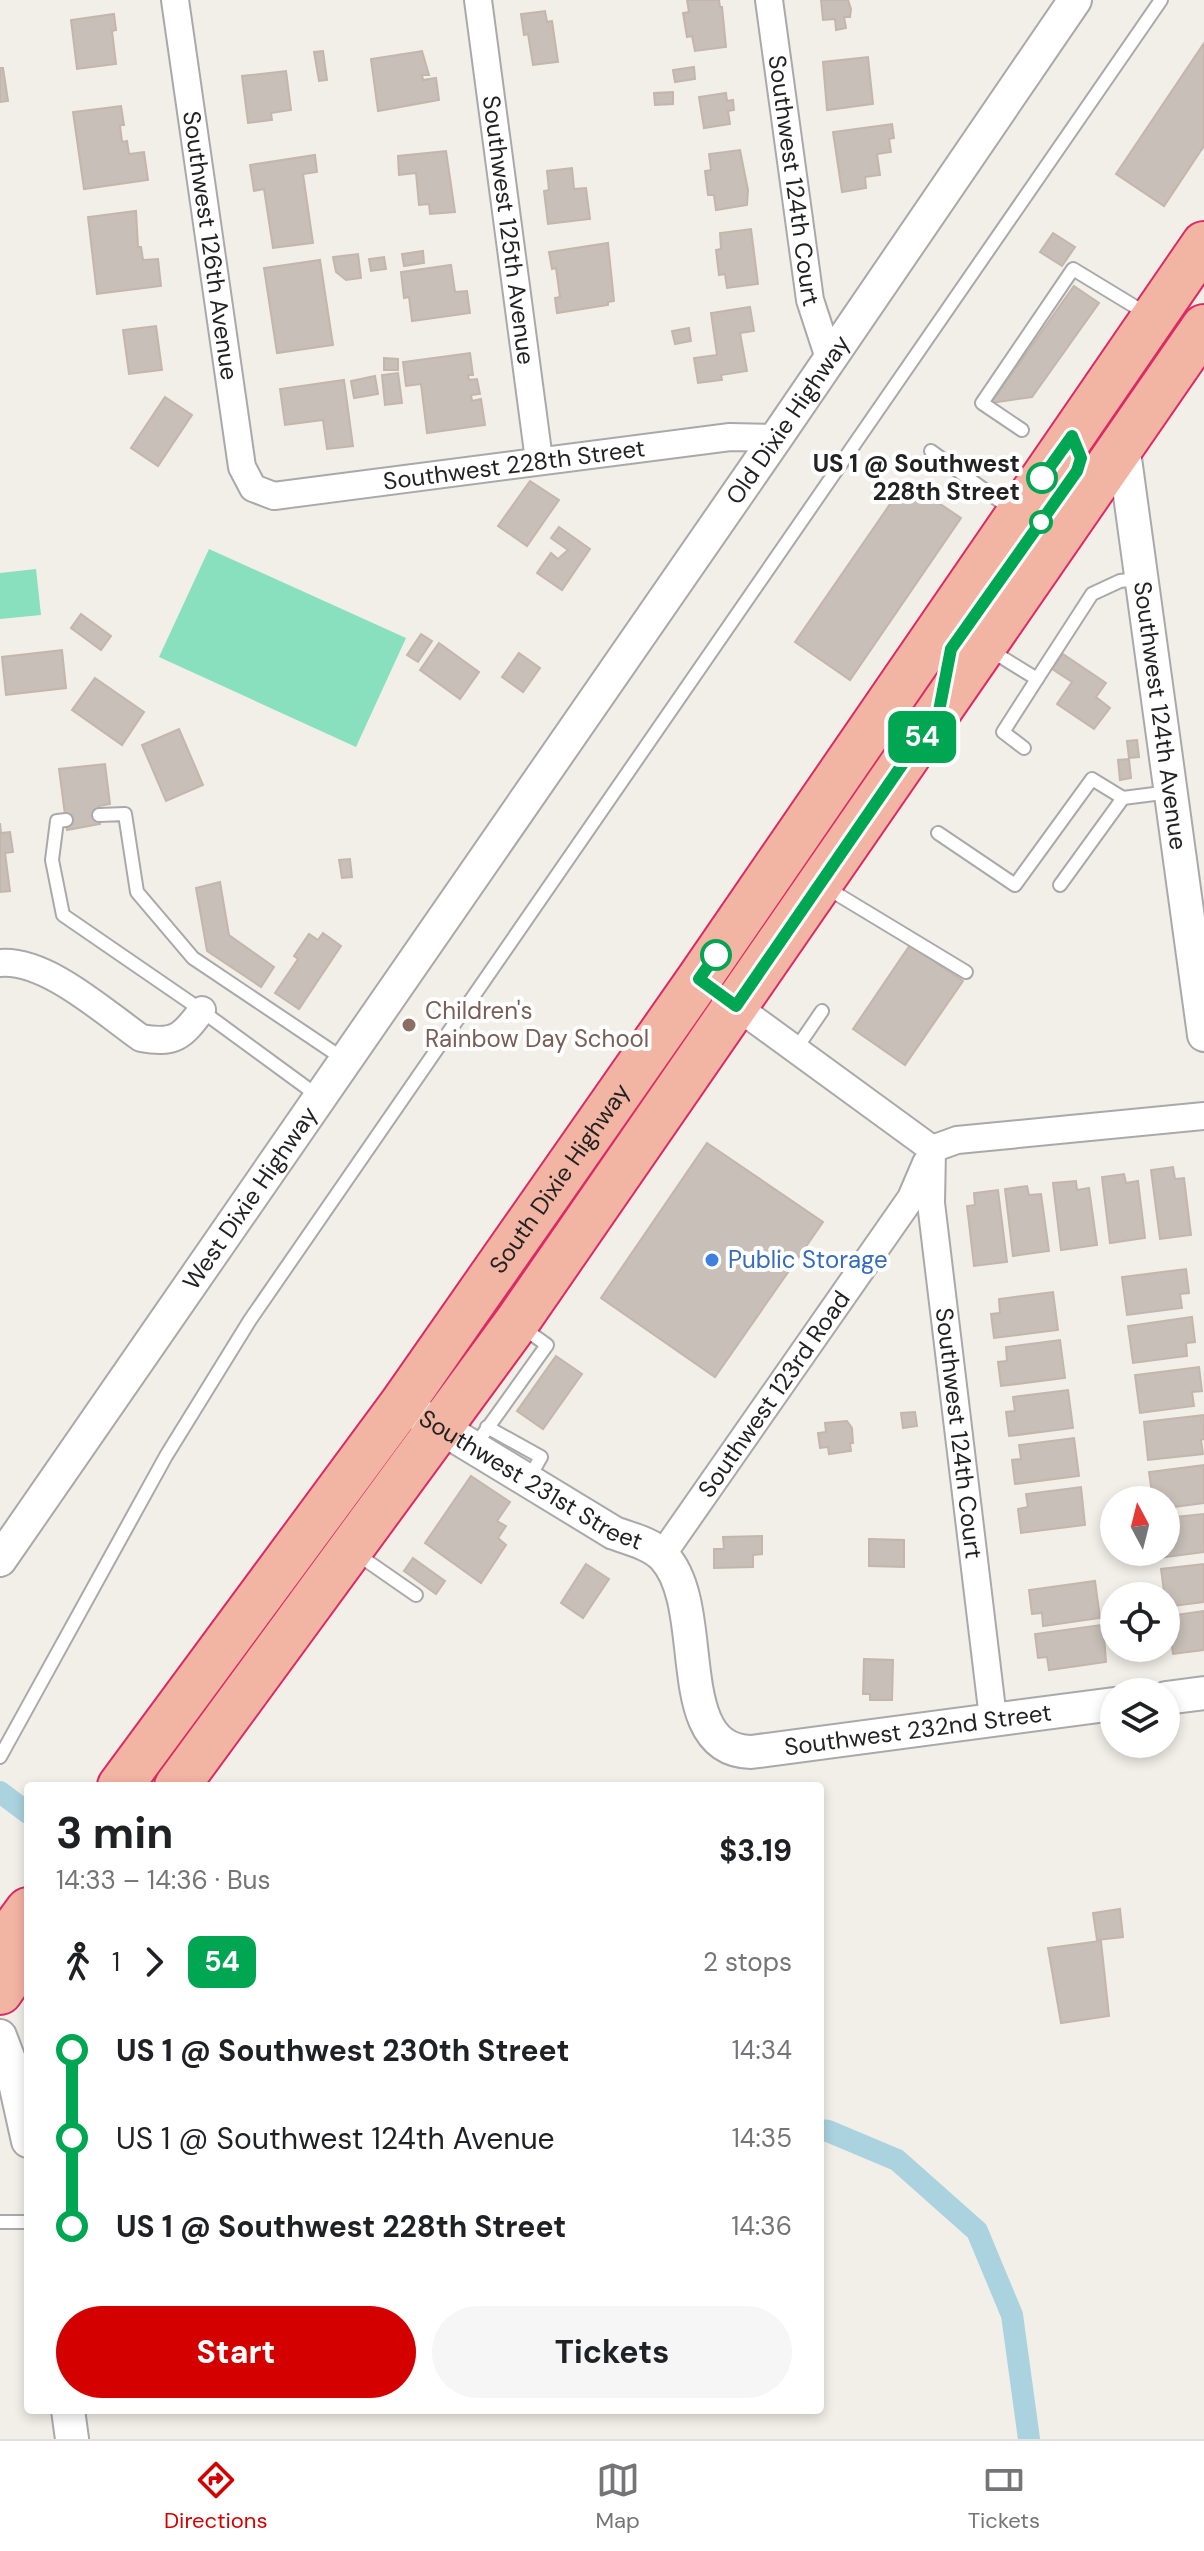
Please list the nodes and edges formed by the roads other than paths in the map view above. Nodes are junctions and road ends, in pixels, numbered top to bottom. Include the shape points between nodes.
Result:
1 (175, 0) edge
2 (478, 0) edge
3 (769, 0) edge
4 (1161, 0) edge
5 (1068, 4) edge
6 (1204, 244) edge
7 (1153, 318) junction
8 (1204, 327) edge
9 (829, 358) junction
10 (1184, 382) edge
11 (1106, 386) junction
12 (1022, 430) dead end
13 (1072, 436) junction
14 (776, 438) junction
15 (1123, 444) junction
16 (931, 451) dead end
17 (539, 460) junction
18 (253, 488) joint
19 (1018, 514) junction
20 (1141, 579) junction
21 (984, 646) junction
22 (1037, 679) junction
23 (939, 711) junction
24 (1024, 748) dead end
25 (1170, 792) junction
26 (1123, 798) junction
27 (99, 815) dead end
28 (66, 820) dead end
29 (938, 833) dead end
30 (498, 836) joint
31 (820, 884) junction
32 (1060, 885) dead end
33 (0, 963) edge
34 (966, 972) dead end
35 (699, 979) junction
36 (736, 1006) junction
37 (202, 1010) junction
38 (822, 1011) dead end
39 (1204, 1035) edge
40 (796, 1049) junction
41 (345, 1060) junction
42 (320, 1097) junction
43 (1204, 1116) edge
44 (932, 1149) junction
45 (880, 1244) junction
46 (937, 1255) junction
47 (402, 1404) junction
48 (467, 1434) junction
49 (351, 1549) junction
50 (662, 1555) junction
51 (0, 1560) edge
52 (416, 1595) dead end
53 (1204, 1693) edge
54 (1180, 1696) edge
55 (1100, 1706) edge
56 (993, 1718) junction
57 (169, 1719) junction
58 (0, 1757) edge
59 (123, 1782) edge
60 (154, 1782) edge
61 (180, 1782) edge
62 (24, 1915) edge
63 (0, 1948) edge
64 (24, 1957) edge
65 (0, 1992) edge
66 (24, 1994) edge
67 (0, 2026) edge
68 (0, 2036) edge
69 (24, 2123) edge
70 (0, 2222) edge
71 (24, 2222) edge
72 (69, 2414) edge
73 (72, 2439) edge

1 - 18 street, Southwest 126th Avenue via 242,467
2 - 17 street, Southwest 125th Avenue
3 - 9 street, Southwest 124th Court via 810,300
4 - 58 lane via 250,1320 154,1476
5 - 9 street, Old Dixie Highway
6 - 7 highway, South Dixie Highway
7 - 11 highway, South Dixie Highway
7 - 12 lane via 1073,269 982,403
8 - 10 highway, South Dixie Highway
9 - 14 street, Old Dixie Highway
10 - 11 highway
10 - 15 highway, South Dixie Highway
11 - 13 highway, South Dixie Highway
13 - 19 highway, South Dixie Highway
13 - 23 highway via 1081,458 1077,471 951,649
14 - 17 street, Southwest 228th Street via 730,437
14 - 30 street, Old Dixie Highway
15 - 20 street, Southwest 124th Avenue
15 - 21 highway, South Dixie Highway
16 - 19 lane
17 - 18 street, Southwest 228th Street via 274,496
19 - 35 highway, South Dixie Highway
20 - 22 lane via 1120,581 1092,594
20 - 25 street, Southwest 124th Avenue
21 - 22 lane
21 - 23 highway, South Dixie Highway
22 - 24 lane via 1003,732
23 - 31 highway, South Dixie Highway
25 - 26 lane
25 - 39 street, Southwest 124th Avenue
26 - 29 lane via 1092,779 1015,885
26 - 32 lane
27 - 41 lane via 125,814 137,892 193,958
28 - 37 lane via 57,821 52,860 63,915
30 - 41 street, West Dixie Highway
31 - 34 lane via 880,927
31 - 36 highway, South Dixie Highway
33 - 37 street via 48,973 141,1038 175,1039
35 - 36 street
35 - 47 highway, South Dixie Highway
36 - 40 street
36 - 48 highway, South Dixie Highway via 517,1322 500,1382
37 - 42 lane
38 - 40 lane
40 - 44 street
41 - 42 street, West Dixie Highway
42 - 51 street, West Dixie Highway
43 - 44 street via 957,1140
44 - 45 street, Southwest 123rd Road via 911,1198
44 - 46 street, Southwest 124th Court
45 - 46 street via 907,1236
45 - 50 street, Southwest 123rd Road
46 - 56 street, Southwest 124th Court
47 - 48 street, Southwest 231st Street
47 - 57 highway, South Dixie Highway
48 - 49 highway, South Dixie Highway
48 - 50 street, Southwest 231st Street via 527,1480 614,1533
49 - 52 lane
49 - 61 highway, South Dixie Highway
50 - 56 street, Southwest 232nd Street via 678,1578 686,1605 700,1709 722,1745 751,1752
53 - 54 street
55 - 56 street, Southwest 232nd Street
57 - 59 highway, South Dixie Highway
57 - 60 highway
62 - 63 highway
64 - 65 highway
66 - 67 highway
68 - 69 street
70 - 71 lane
72 - 73 street

